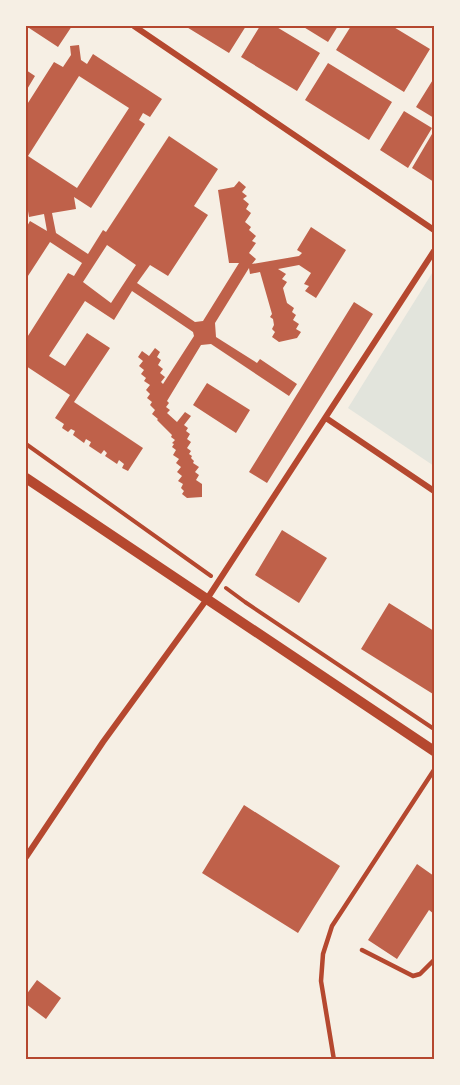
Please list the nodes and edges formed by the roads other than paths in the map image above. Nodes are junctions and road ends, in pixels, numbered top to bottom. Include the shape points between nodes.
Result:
1 (134, 26) edge
2 (435, 230) edge
3 (435, 251) edge
4 (326, 418) junction
5 (26, 478) edge
6 (435, 491) edge
7 (207, 599) junction
8 (435, 751) edge
9 (435, 770) edge
10 (26, 857) edge
11 (362, 950) dead end
12 (435, 960) edge
13 (334, 1059) edge

1 - 2 street
3 - 4 street
4 - 6 street
4 - 7 street
5 - 7 street
7 - 8 street
7 - 10 street via 103,742
9 - 13 lane via 332,926 323,954 321,981
11 - 12 lane via 412,976 420,975

